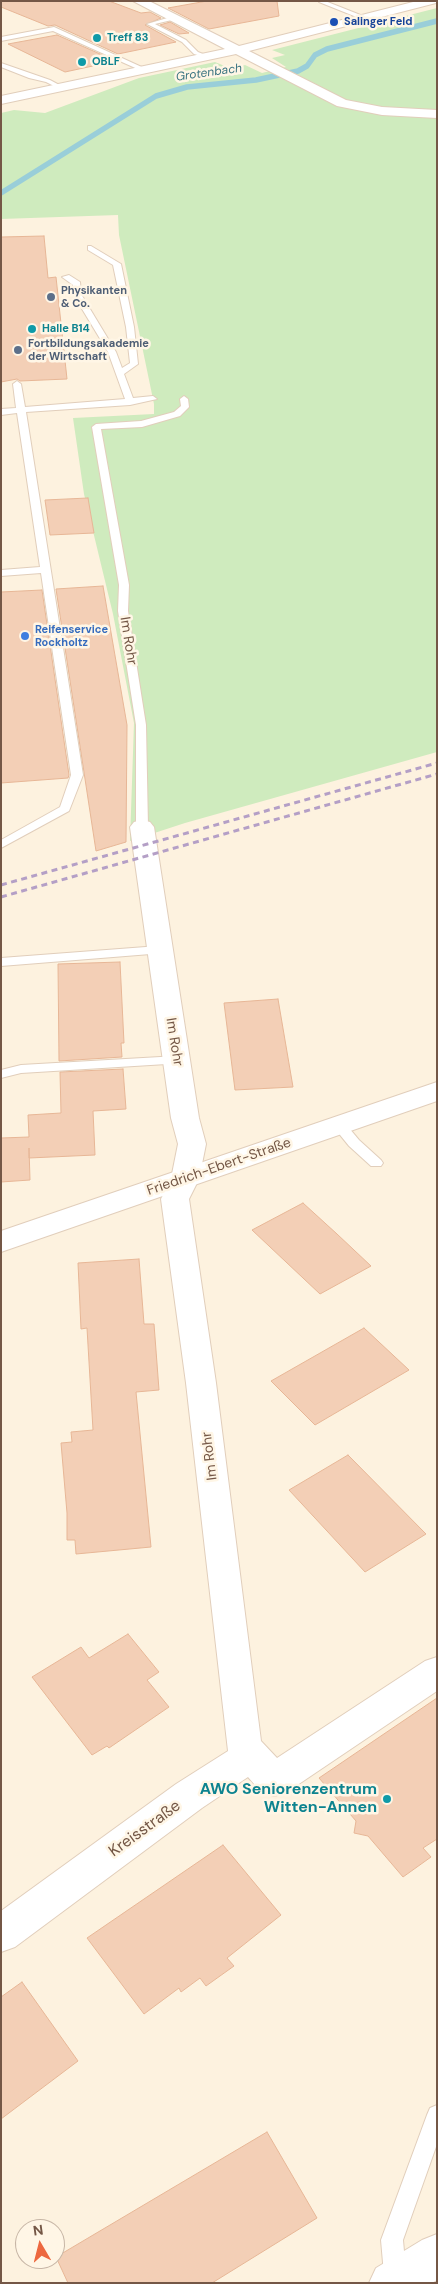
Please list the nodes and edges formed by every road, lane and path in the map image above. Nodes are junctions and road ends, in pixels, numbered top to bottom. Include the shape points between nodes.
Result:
1 (139, 1) edge
2 (322, 2) edge
3 (429, 2) edge
4 (174, 18) junction
5 (366, 19) junction
6 (1, 39) edge
7 (239, 50) junction
8 (206, 57) junction
9 (1, 65) edge
10 (144, 70) junction
11 (60, 87) junction
12 (1, 100) edge
13 (437, 114) edge
14 (91, 248) dead end
15 (66, 277) dead end
16 (119, 373) junction
17 (17, 384) dead end
18 (153, 399) dead end
19 (184, 399) dead end
20 (130, 402) junction
21 (1, 412) edge
22 (20, 412) junction
23 (45, 570) junction
24 (1, 573) edge
25 (142, 828) joint
26 (1, 845) edge
27 (159, 950) junction
28 (1, 962) edge
29 (178, 1060) junction
30 (1, 1074) edge
31 (437, 1090) edge
32 (339, 1125) junction
33 (376, 1163) dead end
34 (185, 1179) junction
35 (1, 1242) edge
36 (437, 1672) edge
37 (251, 1755) junction
38 (1, 1934) edge
39 (437, 2115) edge
40 (437, 2256) edge
41 (393, 2281) edge

1 - 4 street
2 - 5 lane
3 - 5 street
4 - 7 street
4 - 8 lane via 150,24 184,41 196,53
5 - 7 street
6 - 10 lane via 54,29
7 - 8 street
7 - 13 street via 326,96 361,108
8 - 10 street
9 - 11 lane
10 - 11 street
11 - 12 street
14 - 16 lane via 117,264 134,364
15 - 16 lane via 77,284 77,294 112,352
16 - 20 lane
17 - 22 lane
18 - 20 lane
19 - 25 lane, Im Rohr via 185,408 177,414 142,424 96,427 124,585 123,611 141,725
20 - 22 lane
21 - 22 lane
22 - 23 lane
23 - 24 lane
23 - 26 lane via 78,775 65,809
25 - 27 street, Im Rohr
27 - 28 lane
27 - 29 street, Im Rohr
29 - 30 lane via 21,1069
29 - 34 street, Im Rohr via 185,1118 192,1144
31 - 32 street, Friedrich-Ebert-Straße
32 - 33 lane
32 - 34 street, Friedrich-Ebert-Straße
34 - 35 street, Friedrich-Ebert-Straße
34 - 37 street, Im Rohr via 176,1199 244,1747
36 - 37 street via 274,1780
37 - 38 street, Kreisstraße via 189,1796
39 - 41 lane via 392,2240
40 - 41 street

